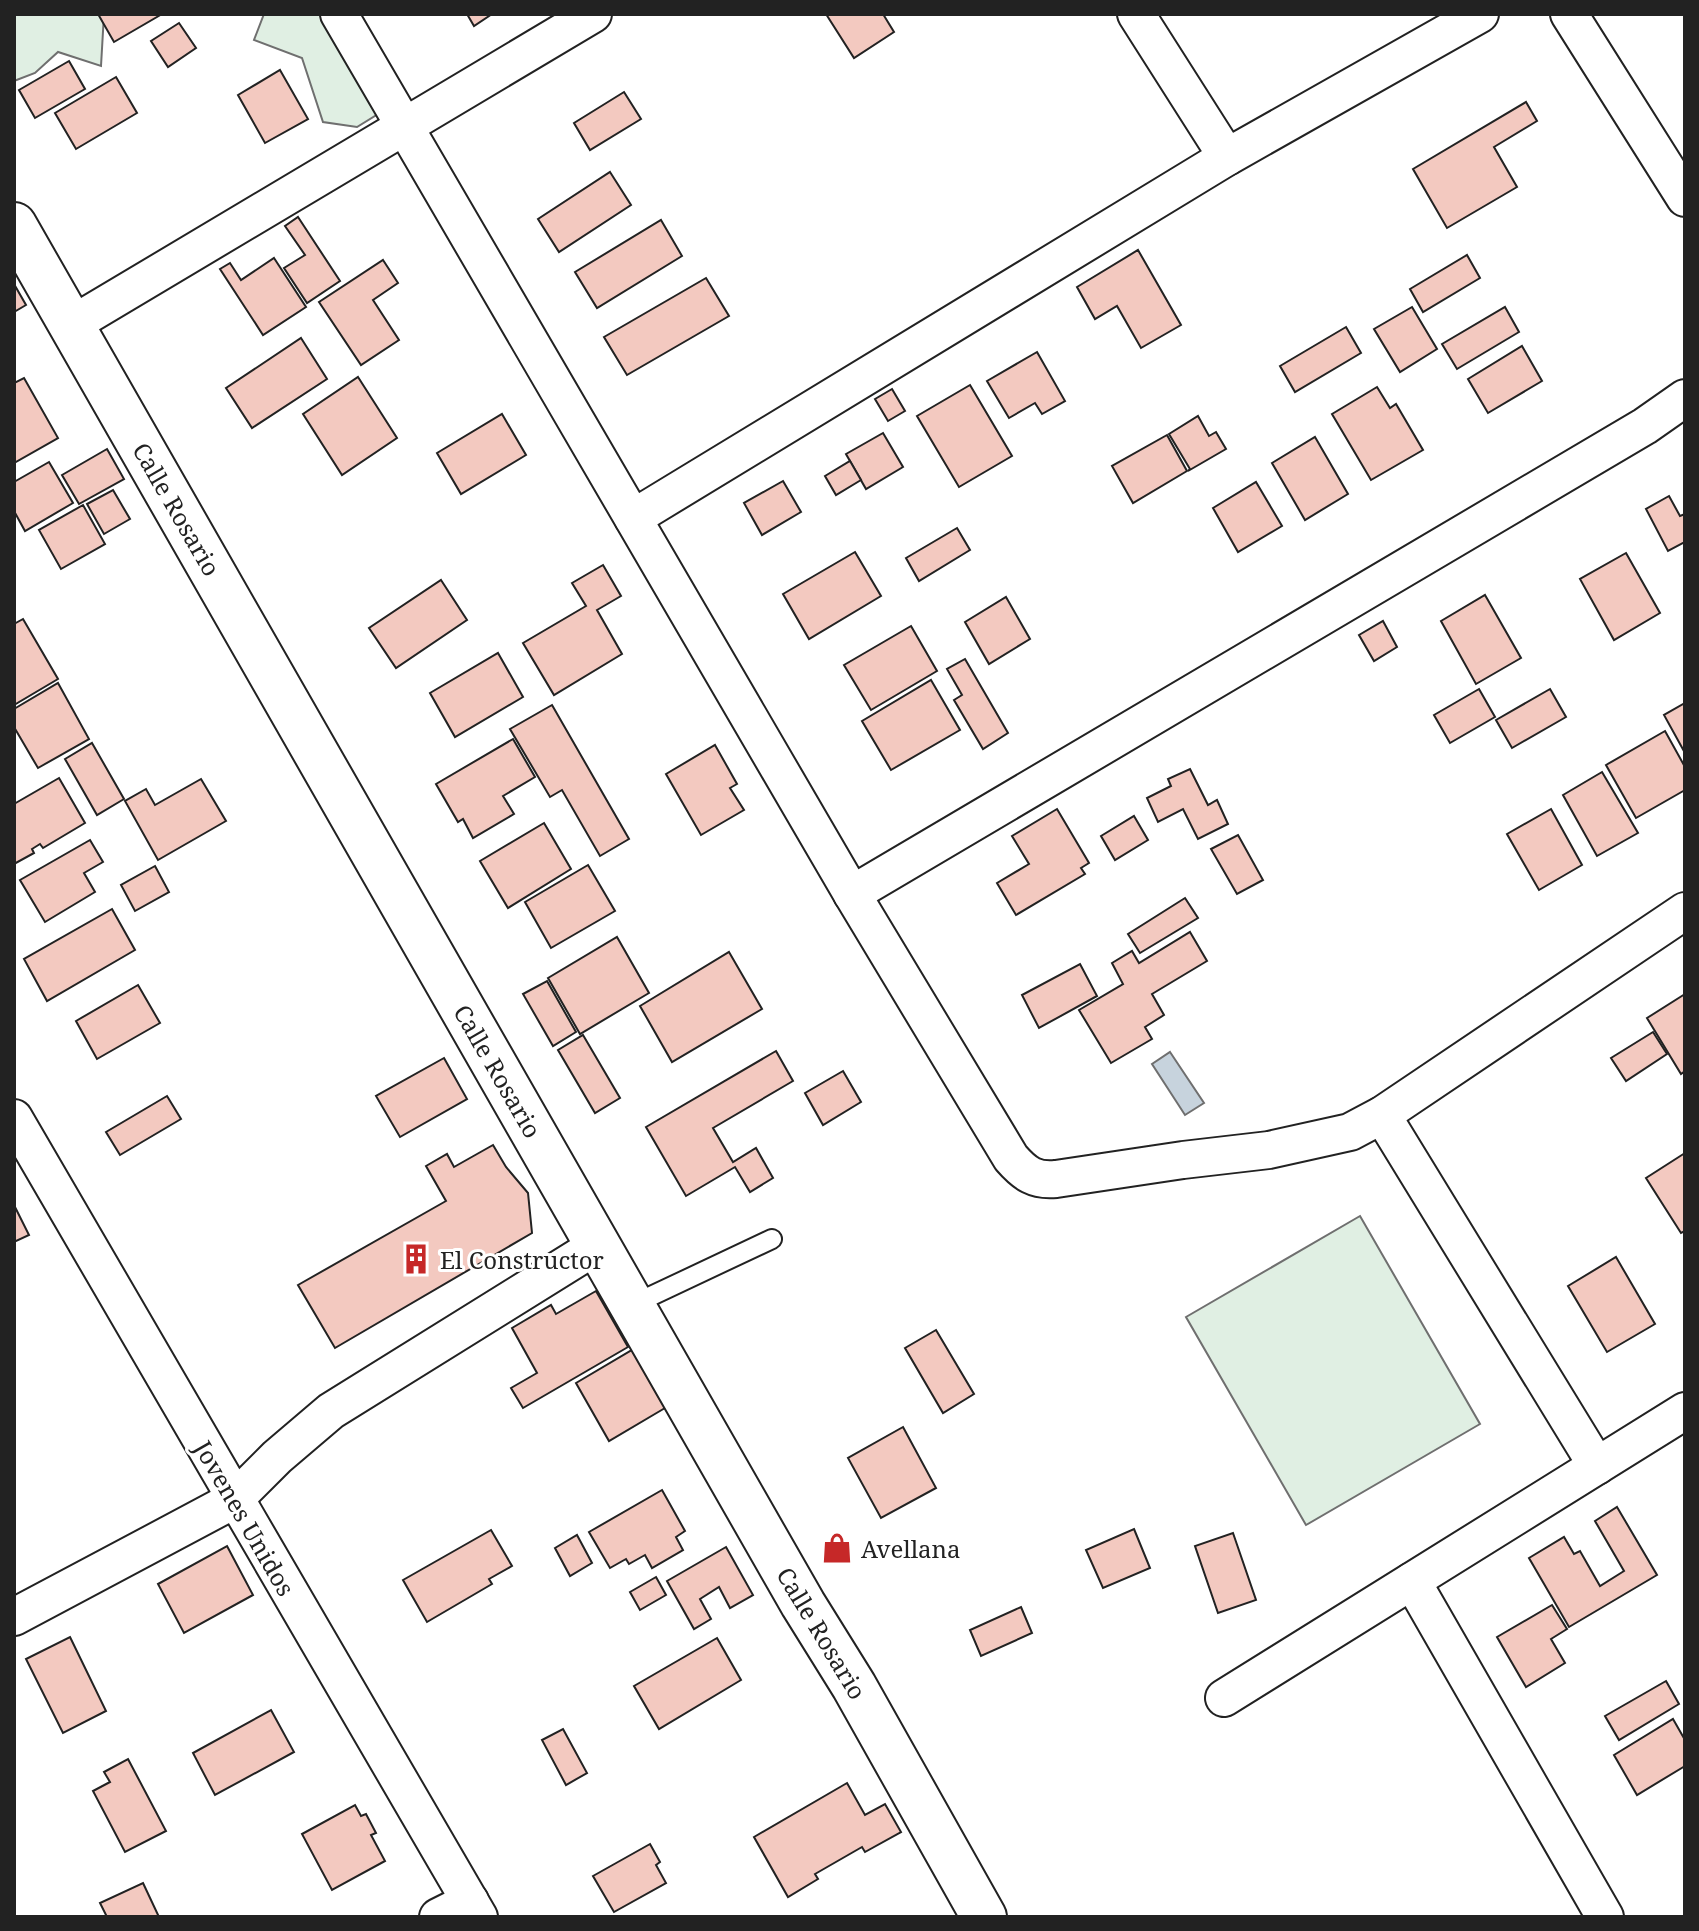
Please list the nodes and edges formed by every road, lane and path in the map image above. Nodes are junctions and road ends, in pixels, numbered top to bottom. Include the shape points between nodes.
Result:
1 (339, 14) edge
2 (593, 14) edge
3 (1136, 14) edge
4 (1480, 14) edge
5 (1569, 14) edge
6 (405, 127) junction
7 (1227, 157) junction
8 (1685, 198) edge
9 (14, 225) edge
10 (71, 325) junction
11 (1685, 398) edge
12 (633, 518) junction
13 (852, 894) junction
14 (1685, 911) edge
15 (1382, 1115) junction
16 (17, 1129) edge
17 (772, 1239) dead end
18 (598, 1245) junction
19 (632, 1305) junction
20 (1685, 1411) edge
21 (1597, 1466) junction
22 (234, 1500) junction
23 (1412, 1581) junction
24 (14, 1617) edge
25 (1224, 1698) dead end
26 (475, 1909) edge
27 (438, 1917) edge
28 (984, 1917) edge
29 (1605, 1917) edge

1 - 6 street
2 - 6 street
3 - 7 street
4 - 7 street
5 - 8 street
6 - 10 street
6 - 12 street
7 - 12 street
9 - 10 main road, Calle Rosario
10 - 18 main road, Calle Rosario
11 - 13 street
12 - 13 street
13 - 15 street via 1024,1173 1041,1180 1269,1150 1350,1132
14 - 15 street
15 - 21 street
16 - 22 street, Jovenes Unidos
17 - 19 lane
18 - 19 main road, Calle Rosario
18 - 22 street via 331,1411
19 - 28 main road, Calle Rosario
20 - 21 street
21 - 23 street
22 - 24 street
22 - 26 street, Jovenes Unidos
23 - 25 street
23 - 29 street
26 - 27 street

